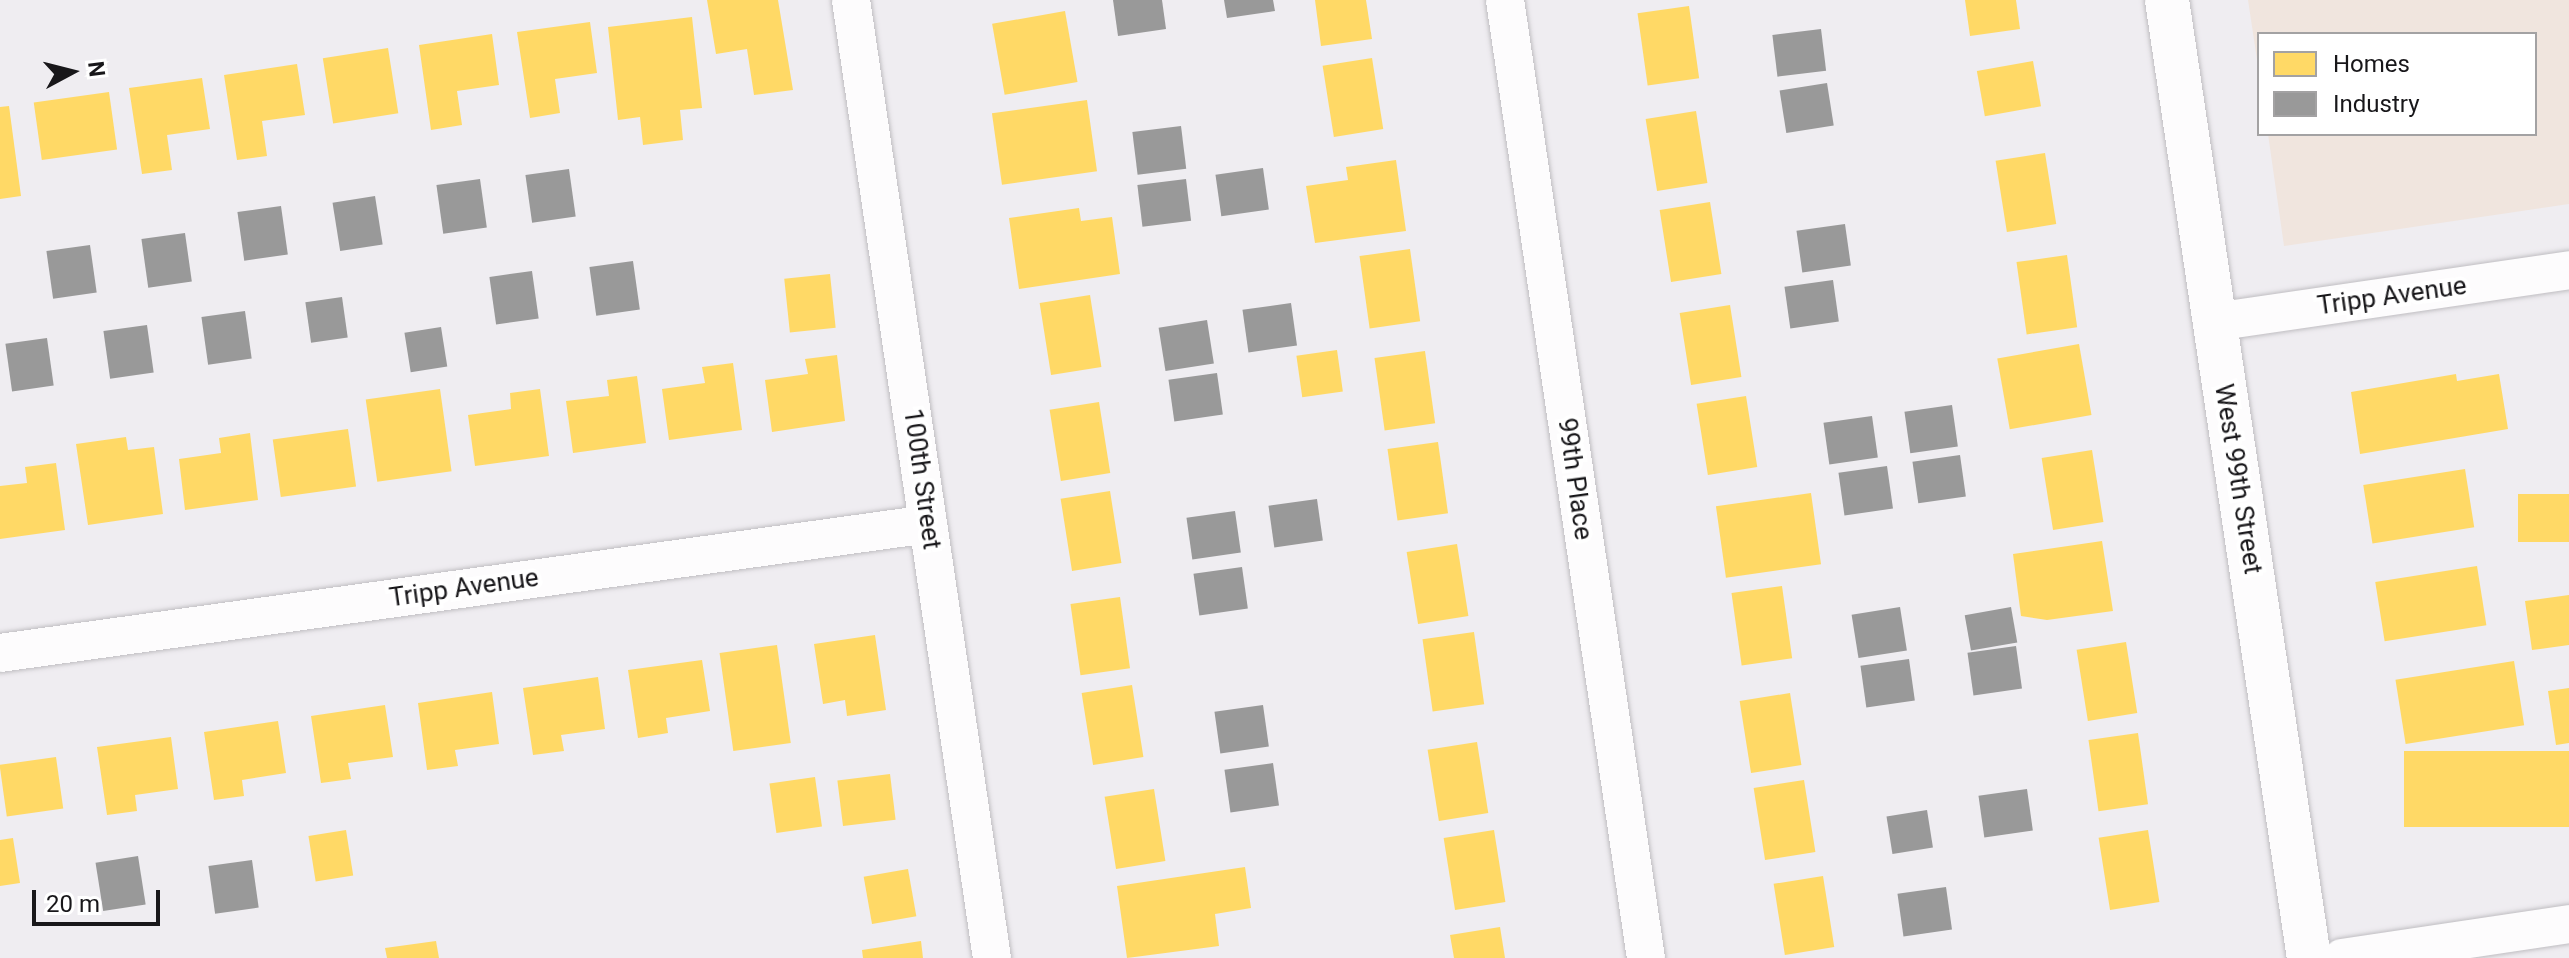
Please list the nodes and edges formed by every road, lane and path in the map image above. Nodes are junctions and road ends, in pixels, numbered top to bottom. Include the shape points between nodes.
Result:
1 (851, 0) edge
2 (1505, 0) edge
3 (2167, 0) edge
4 (2569, 270) edge
5 (2214, 322) junction
6 (928, 524) junction
7 (0, 653) edge
8 (2569, 924) edge
9 (992, 958) edge
10 (1646, 958) edge
11 (2309, 958) edge
12 (2342, 958) edge

1 - 6 street, 100th Street
2 - 10 street, 99th Place
3 - 5 street, West 99th Street
4 - 5 street, Tripp Avenue
5 - 11 street, West 99th Street
6 - 7 street, Tripp Avenue
6 - 9 street, 100th Street
8 - 12 street

